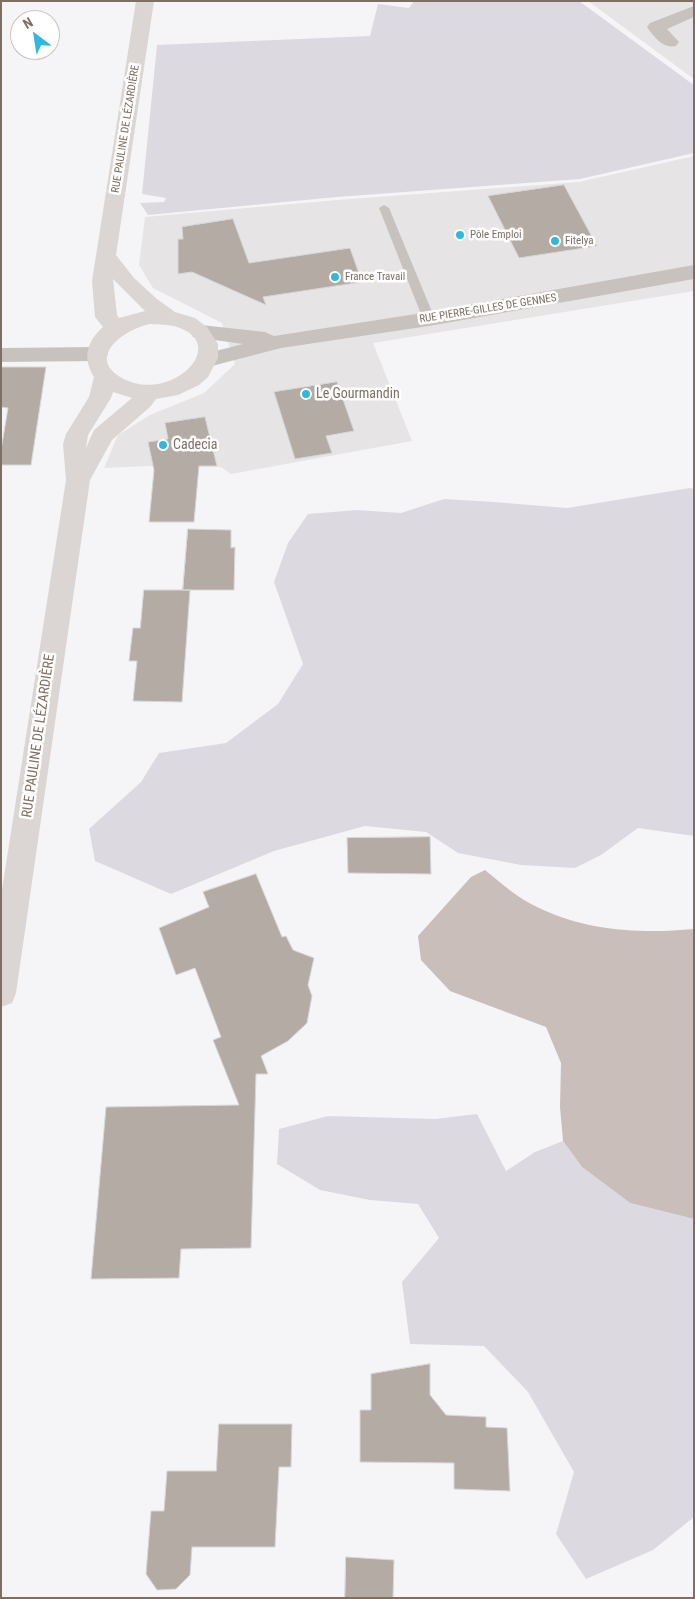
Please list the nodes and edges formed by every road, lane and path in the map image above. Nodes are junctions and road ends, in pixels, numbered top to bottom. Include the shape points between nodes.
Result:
1 (145, 1) edge
2 (694, 11) edge
3 (670, 42) dead end
4 (384, 208) dead end
5 (107, 256) junction
6 (694, 272) edge
7 (168, 318) junction
8 (429, 319) junction
9 (116, 328) junction
10 (201, 332) junction
11 (281, 341) junction
12 (97, 354) junction
13 (1, 355) edge
14 (208, 360) junction
15 (105, 377) junction
16 (150, 392) junction
17 (78, 480) junction
18 (1, 993) edge

1 - 5 main road, RUE PAULINE DE LÉZARDIÈRE
2 - 3 street via 656,27
4 - 8 lane
5 - 7 main road via 120,278
5 - 9 main road, RUE PAULINE DE LÉZARDIÈRE via 102,292 106,317
6 - 8 street, RUE PIERRE-GILLES DE GENNES
7 - 9 main road via 150,317
7 - 10 main road via 187,323
8 - 11 street, RUE PIERRE-GILLES DE GENNES
9 - 12 main road via 103,340
10 - 11 street, RUE PIERRE-GILLES DE GENNES
10 - 14 main road via 209,345
11 - 14 street, RUE PIERRE-GILLES DE GENNES
12 - 13 street
12 - 15 main road via 97,362
14 - 16 main road via 201,372 187,382 170,390
15 - 16 main road via 124,388
15 - 17 main road, RUE PAULINE DE LÉZARDIÈRE via 100,398 74,444
16 - 17 main road, RUE PAULINE DE LÉZARDIÈRE via 102,436
17 - 18 main road, RUE PAULINE DE LÉZARDIÈRE

